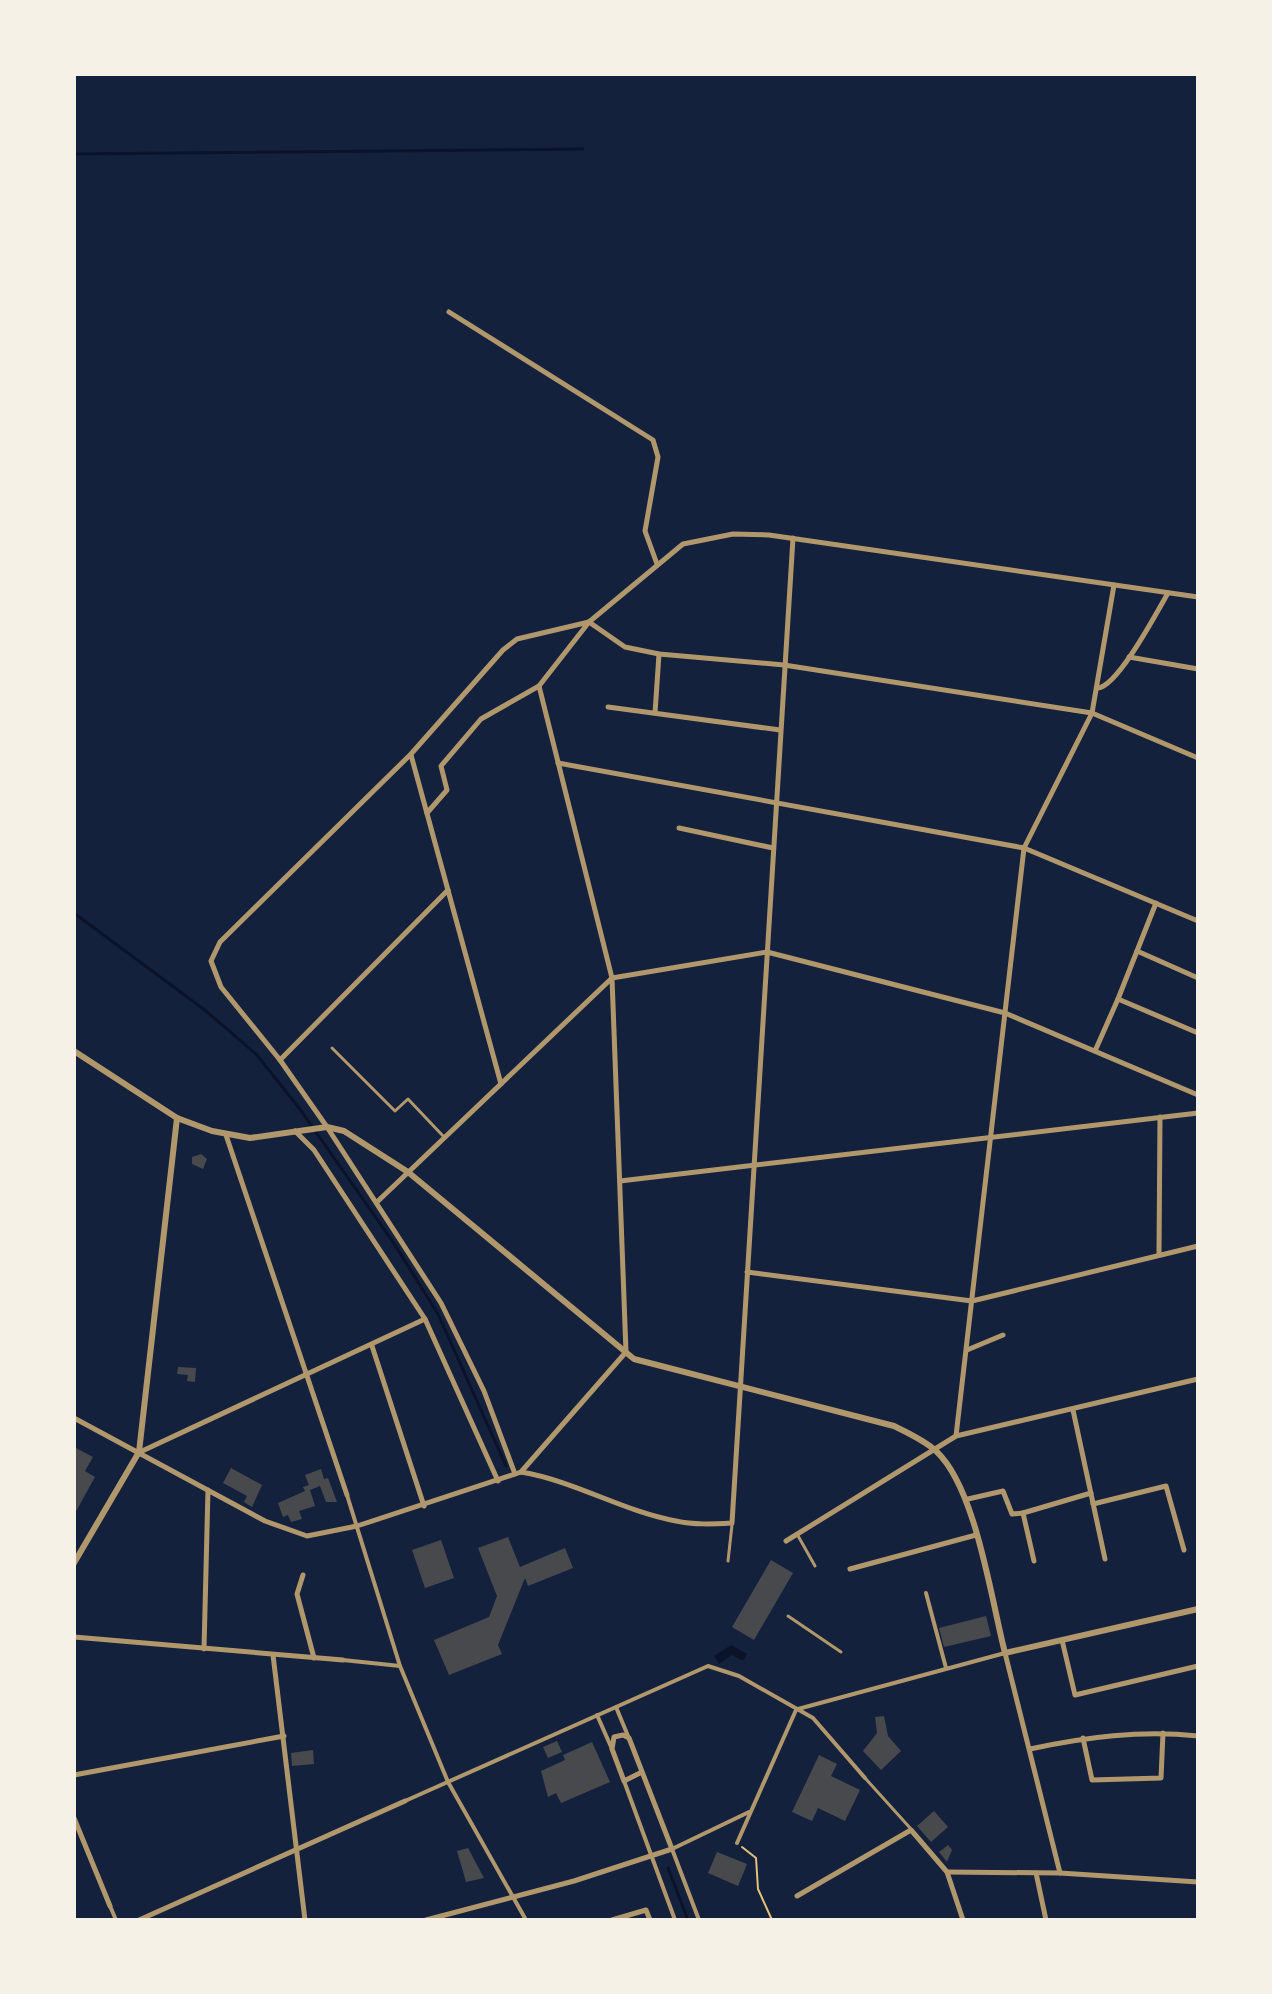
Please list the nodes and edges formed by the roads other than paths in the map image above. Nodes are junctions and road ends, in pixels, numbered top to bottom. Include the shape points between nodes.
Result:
1 (449, 312) dead end
2 (793, 538) junction
3 (657, 564) junction
4 (1114, 585) junction
5 (1168, 593) junction
6 (1198, 597) edge
7 (589, 622) junction
8 (659, 654) junction
9 (1129, 657) junction
10 (784, 665) junction
11 (1198, 669) edge
12 (539, 686) junction
13 (1098, 688) junction
14 (608, 707) dead end
15 (655, 713) junction
16 (1092, 713) junction
17 (780, 730) junction
18 (411, 754) junction
19 (1198, 758) edge
20 (558, 763) junction
21 (776, 803) junction
22 (427, 813) junction
23 (679, 828) dead end
24 (773, 848) junction
25 (1024, 848) junction
26 (448, 890) junction
27 (1156, 903) junction
28 (1198, 921) edge
29 (1137, 951) junction
30 (767, 952) junction
31 (612, 978) junction
32 (1198, 978) edge
33 (1118, 999) junction
34 (1005, 1013) junction
35 (1198, 1033) edge
36 (332, 1048) dead end
37 (74, 1051) edge
38 (1095, 1051) junction
39 (280, 1060) junction
40 (501, 1084) junction
41 (1198, 1095) edge
42 (1198, 1113) edge
43 (1160, 1117) junction
44 (177, 1118) junction
45 (323, 1127) junction
46 (295, 1130) junction
47 (226, 1135) junction
48 (991, 1136) junction
49 (444, 1137) junction
50 (756, 1164) junction
51 (408, 1172) junction
52 (620, 1181) junction
53 (377, 1202) junction
54 (1198, 1246) edge
55 (1159, 1254) junction
56 (747, 1272) junction
57 (972, 1301) junction
58 (425, 1319) junction
59 (1003, 1335) dead end
60 (372, 1346) junction
61 (966, 1351) junction
62 (626, 1352) junction
63 (307, 1376) junction
64 (1198, 1379) edge
65 (739, 1388) junction
66 (1073, 1410) junction
67 (74, 1418) edge
68 (956, 1436) junction
69 (936, 1451) junction
70 (139, 1452) junction
71 (518, 1473) junction
72 (498, 1481) junction
73 (208, 1490) junction
74 (1091, 1493) junction
75 (347, 1495) joint
76 (968, 1499) junction
77 (1093, 1504) junction
78 (424, 1506) junction
79 (1023, 1513) junction
80 (732, 1523) junction
81 (357, 1526) junction
82 (797, 1534) junction
83 (976, 1535) junction
84 (786, 1541) dead end
85 (1184, 1550) dead end
86 (1105, 1559) dead end
87 (728, 1561) dead end
88 (1034, 1561) dead end
89 (74, 1563) edge
90 (815, 1566) dead end
91 (850, 1569) dead end
92 (303, 1575) dead end
93 (926, 1593) dead end
94 (1198, 1609) edge
95 (788, 1616) dead end
96 (74, 1637) edge
97 (1062, 1640) junction
98 (204, 1649) junction
99 (841, 1652) dead end
100 (1005, 1653) junction
101 (273, 1655) junction
102 (314, 1658) junction
103 (343, 1660) joint
104 (400, 1666) junction
105 (1198, 1666) edge
106 (946, 1668) junction
107 (616, 1706) junction
108 (796, 1710) junction
109 (597, 1715) junction
110 (1163, 1733) junction
111 (284, 1736) junction
112 (1198, 1736) edge
113 (1083, 1738) junction
114 (630, 1742) junction
115 (612, 1749) junction
116 (1030, 1749) junction
117 (642, 1772) junction
118 (74, 1775) edge
119 (865, 1778) joint
120 (624, 1781) junction
121 (448, 1782) junction
122 (405, 1801) joint
123 (749, 1812) junction
124 (74, 1818) edge
125 (911, 1830) junction
126 (737, 1843) road end
127 (295, 1848) junction
128 (672, 1849) junction
129 (652, 1855) junction
130 (947, 1872) junction
131 (1036, 1873) junction
132 (1060, 1873) junction
133 (1198, 1882) edge
134 (513, 1896) junction
135 (797, 1896) dead end
136 (110, 1906) joint
137 (116, 1920) edge
138 (139, 1920) edge
139 (305, 1920) edge
140 (426, 1920) edge
141 (526, 1920) edge
142 (612, 1920) edge
143 (650, 1920) edge
144 (675, 1920) edge
145 (699, 1920) edge
146 (963, 1920) edge
147 (1046, 1920) edge

1 - 3 street via 649,435 658,457 645,531
2 - 3 street via 721,537 683,544
2 - 4 street
2 - 10 street
3 - 7 street
4 - 5 street
4 - 13 street
5 - 6 street
5 - 9 street
7 - 8 street via 625,647
7 - 12 street
7 - 18 street via 517,639
8 - 10 street
8 - 15 street
9 - 11 street
9 - 13 street via 1108,685
10 - 16 street
10 - 17 street
12 - 20 street
12 - 22 street via 481,719 441,766 447,790
13 - 16 street
14 - 15 street
15 - 17 street
16 - 19 street
16 - 25 street
17 - 21 street
18 - 22 street
18 - 39 street via 220,942 211,961 221,987
20 - 21 street
20 - 31 street
21 - 24 street
21 - 25 street
22 - 26 street
23 - 24 street
24 - 30 street
25 - 27 street
25 - 34 street
26 - 39 street
26 - 40 street
27 - 28 street
27 - 29 street
29 - 32 street
29 - 33 street
30 - 31 street
30 - 34 street
30 - 50 street
31 - 40 street
31 - 52 street
33 - 35 street
33 - 38 street
34 - 38 street
34 - 48 street
36 - 49 lane via 395,1111 408,1099
37 - 44 street
38 - 41 street
39 - 45 street
40 - 49 street
42 - 43 street
43 - 48 street
43 - 55 street
44 - 47 street
44 - 70 street
45 - 46 street
45 - 51 street via 344,1131
45 - 53 street
46 - 47 street via 250,1138
46 - 58 street via 314,1150
47 - 63 street
48 - 50 street
48 - 57 street
49 - 51 street
50 - 52 street
50 - 56 street
51 - 53 street
51 - 62 street
52 - 62 street
53 - 71 street via 446,1312
54 - 55 street
55 - 57 street
56 - 57 street
56 - 65 street
57 - 61 street
58 - 60 street
58 - 72 street
59 - 61 street
60 - 63 street
60 - 78 street
61 - 68 street
62 - 65 street via 646,1364
62 - 71 street
63 - 70 street
63 - 75 street
64 - 66 street
65 - 69 street via 894,1426
65 - 80 street
66 - 68 street
66 - 74 street
67 - 70 street
68 - 69 street
69 - 76 street
69 - 82 street
70 - 73 street
70 - 89 street
71 - 72 street
71 - 80 street via 546,1476 678,1522
72 - 78 street
73 - 81 street via 295,1534 318,1536
73 - 98 street
74 - 77 street
74 - 79 street
75 - 81 street
76 - 79 street via 1003,1491 1012,1514
76 - 83 street
77 - 85 street via 1166,1486
77 - 86 street
78 - 81 street
79 - 88 street
80 - 87 lane
81 - 104 street
82 - 84 street
82 - 90 lane
83 - 91 street
83 - 100 street
92 - 102 street via 297,1594
93 - 106 street
94 - 97 street
95 - 99 lane
96 - 98 street
97 - 100 street
97 - 105 street via 1075,1695
98 - 101 street
100 - 106 street
100 - 116 street
101 - 102 street
101 - 111 street
102 - 103 street
103 - 104 street
104 - 121 street
106 - 108 street
107 - 108 street via 708,1666 739,1676
107 - 109 street
107 - 114 street
108 - 119 street via 813,1718
108 - 123 street
109 - 115 street
109 - 121 street
110 - 112 street
110 - 113 street
110 - 113 street via 1161,1778 1092,1780
111 - 118 street
111 - 127 street
113 - 116 street
114 - 115 street via 619,1735 612,1739
114 - 117 street
115 - 120 street
116 - 132 street
117 - 120 street
117 - 128 street
119 - 125 lane
120 - 129 street
121 - 122 street
121 - 134 street
122 - 127 street
123 - 126 street
123 - 128 street
124 - 136 street
125 - 130 street
125 - 135 street
127 - 138 street
127 - 139 street
128 - 129 street
128 - 145 street
129 - 134 street
129 - 144 street
130 - 131 street
130 - 146 street
131 - 132 street
131 - 147 street
132 - 133 street
134 - 140 street
134 - 141 street
136 - 137 street
142 - 143 street via 646,1910

